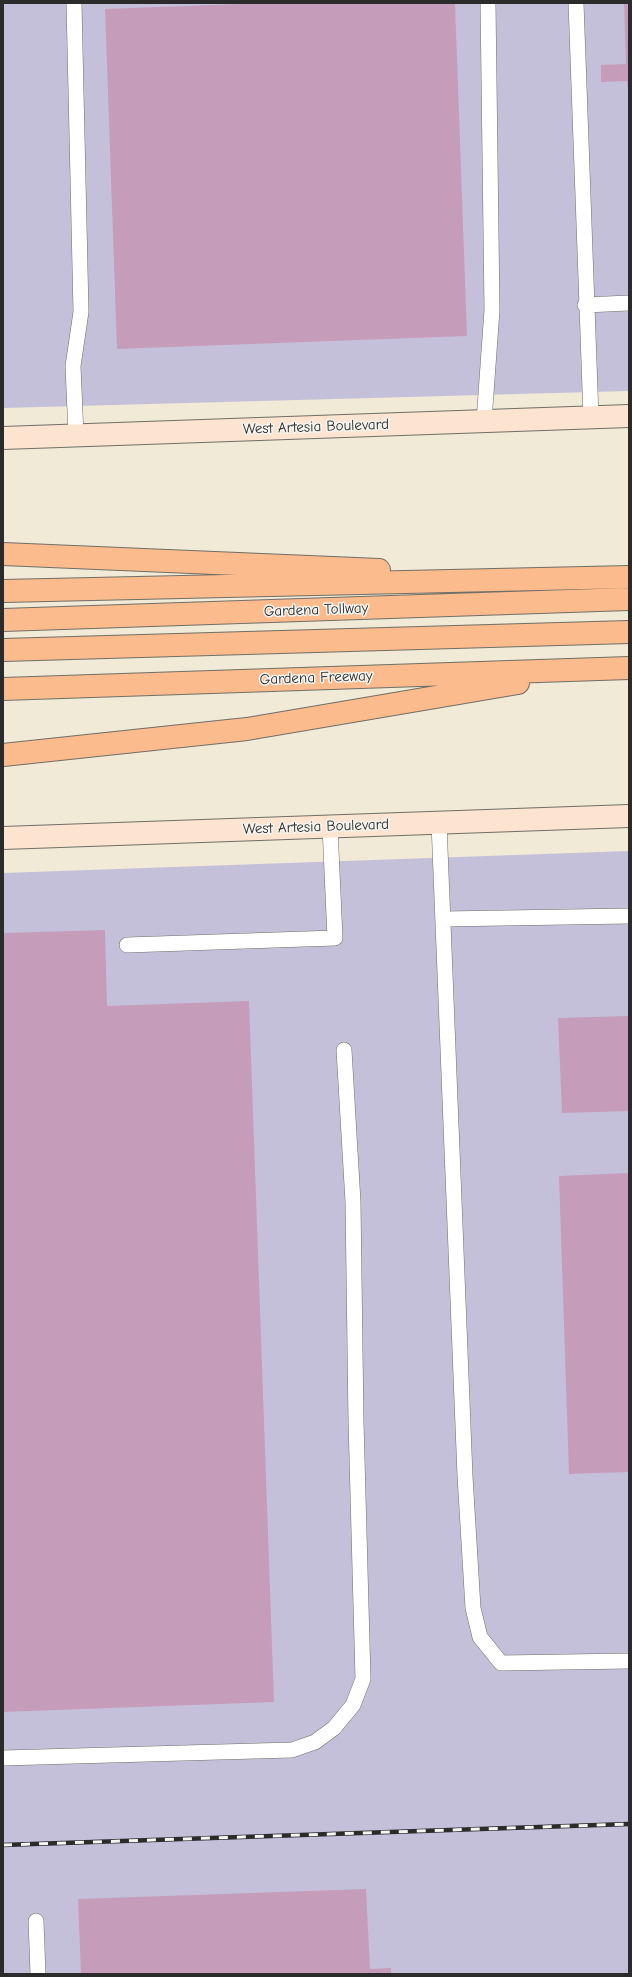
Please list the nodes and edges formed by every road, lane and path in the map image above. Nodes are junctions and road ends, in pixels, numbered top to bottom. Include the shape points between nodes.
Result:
1 (74, 3) edge
2 (488, 3) edge
3 (576, 3) edge
4 (629, 303) edge
5 (586, 305) junction
6 (629, 416) edge
7 (591, 417) junction
8 (484, 421) junction
9 (76, 435) junction
10 (3, 438) edge
11 (3, 554) edge
12 (629, 576) edge
13 (590, 579) junction
14 (3, 591) edge
15 (629, 599) edge
16 (3, 620) edge
17 (629, 632) edge
18 (3, 650) edge
19 (602, 668) junction
20 (629, 668) edge
21 (3, 689) edge
22 (3, 755) edge
23 (629, 816) edge
24 (439, 823) junction
25 (330, 827) junction
26 (3, 838) edge
27 (629, 916) edge
28 (443, 919) junction
29 (127, 945) dead end
30 (344, 1050) dead end
31 (629, 1661) edge
32 (3, 1758) edge
33 (36, 1921) dead end
34 (38, 1974) edge

1 - 9 lane via 81,312 73,366
2 - 8 lane via 492,310
3 - 5 lane
4 - 5 lane
5 - 7 lane
6 - 7 main road, West Artesia Boulevard
7 - 8 main road, West Artesia Boulevard
8 - 9 main road, West Artesia Boulevard
9 - 10 main road, West Artesia Boulevard
11 - 13 highway
12 - 13 highway
13 - 14 highway
15 - 16 highway, Gardena Tollway
17 - 18 highway, Gardena Tollway
19 - 20 highway, Gardena Freeway
19 - 21 highway, Gardena Freeway
19 - 22 highway via 247,729
23 - 24 main road, West Artesia Boulevard
24 - 25 main road, West Artesia Boulevard
24 - 28 lane
25 - 26 main road, West Artesia Boulevard
25 - 29 lane via 335,938
27 - 28 lane
28 - 31 lane via 465,1476 473,1608 480,1637 501,1664
30 - 32 lane via 353,1202 363,1680 353,1705 334,1728 315,1742 292,1750
33 - 34 lane

